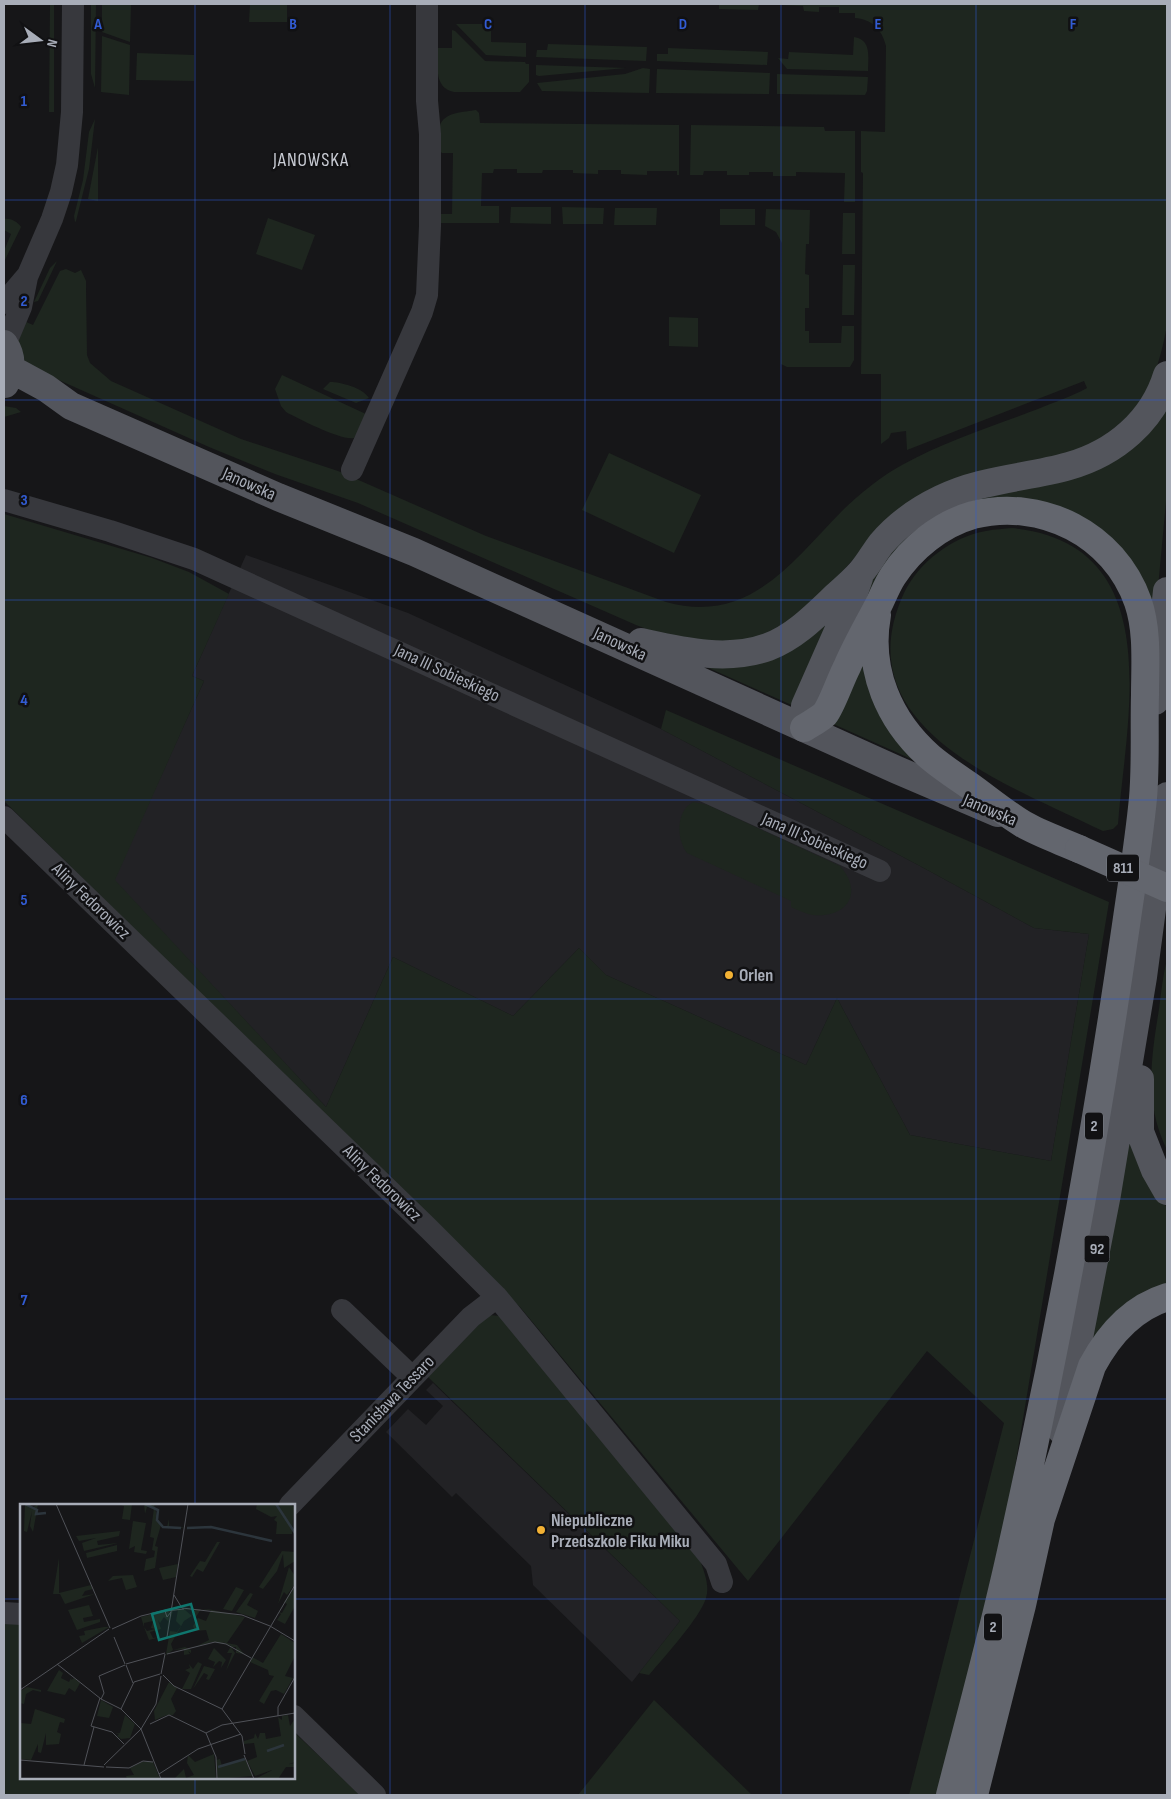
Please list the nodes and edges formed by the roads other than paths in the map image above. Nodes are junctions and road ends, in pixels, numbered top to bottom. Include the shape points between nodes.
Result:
1 (74, 4) edge
2 (427, 4) edge
3 (27, 276) junction
4 (4, 303) edge
5 (6, 366) edge
6 (1167, 375) edge
7 (352, 470) dead end
8 (4, 500) edge
9 (861, 572) junction
10 (1167, 591) edge
11 (879, 603) junction
12 (591, 630) junction
13 (804, 728) junction
14 (1156, 795) edge
15 (4, 817) edge
16 (1024, 824) junction
17 (880, 871) dead end
18 (1167, 888) edge
19 (1144, 976) junction
20 (1167, 1191) edge
21 (497, 1297) junction
22 (1167, 1297) edge
23 (342, 1310) dead end
24 (412, 1377) junction
25 (291, 1504) edge
26 (1041, 1519) junction
27 (722, 1582) dead end
28 (4, 1613) edge
29 (20, 1614) edge
30 (295, 1717) edge
31 (375, 1795) edge
32 (950, 1795) edge
33 (974, 1795) edge

1 - 3 street via 72,112 67,165 52,219
2 - 7 street via 430,134 427,295
3 - 4 street
3 - 5 street
5 - 12 main road, Janowska via 41,400 72,406
6 - 9 main road via 1148,414 1118,443 1078,463 994,482 938,500 891,534
8 - 17 street, Jana III Sobieskiego via 194,559
9 - 12 main road via 798,631 757,651 730,654 691,652
9 - 13 main road via 805,706
10 - 14 main road, 92
11 - 13 highway via 825,715
11 - 14 highway via 895,572 917,548 938,531 971,516 1006,511 1043,515 1096,541 1115,560 1139,605 1144,630
11 - 16 highway via 874,629 876,670 899,724 931,758
12 - 13 main road, Janowska
13 - 16 main road, Janowska / 811
14 - 19 main road, 92
14 - 32 highway, 2 via 1134,868 1106,1059 1054,1347 1012,1548
15 - 21 street, Aliny Fedorowicz
16 - 18 highway, Janowska / 811, bridge
19 - 20 main road via 1140,1132
19 - 26 main road, 92 via 1089,1290
21 - 24 street, Stanisława Tessaro via 471,1317
21 - 27 street, Aliny Fedorowicz via 716,1564
22 - 26 highway via 1129,1317 1102,1347 1086,1381
23 - 24 street
24 - 25 street, Stanisława Tessaro
26 - 33 highway, 2
28 - 29 street
30 - 31 street

